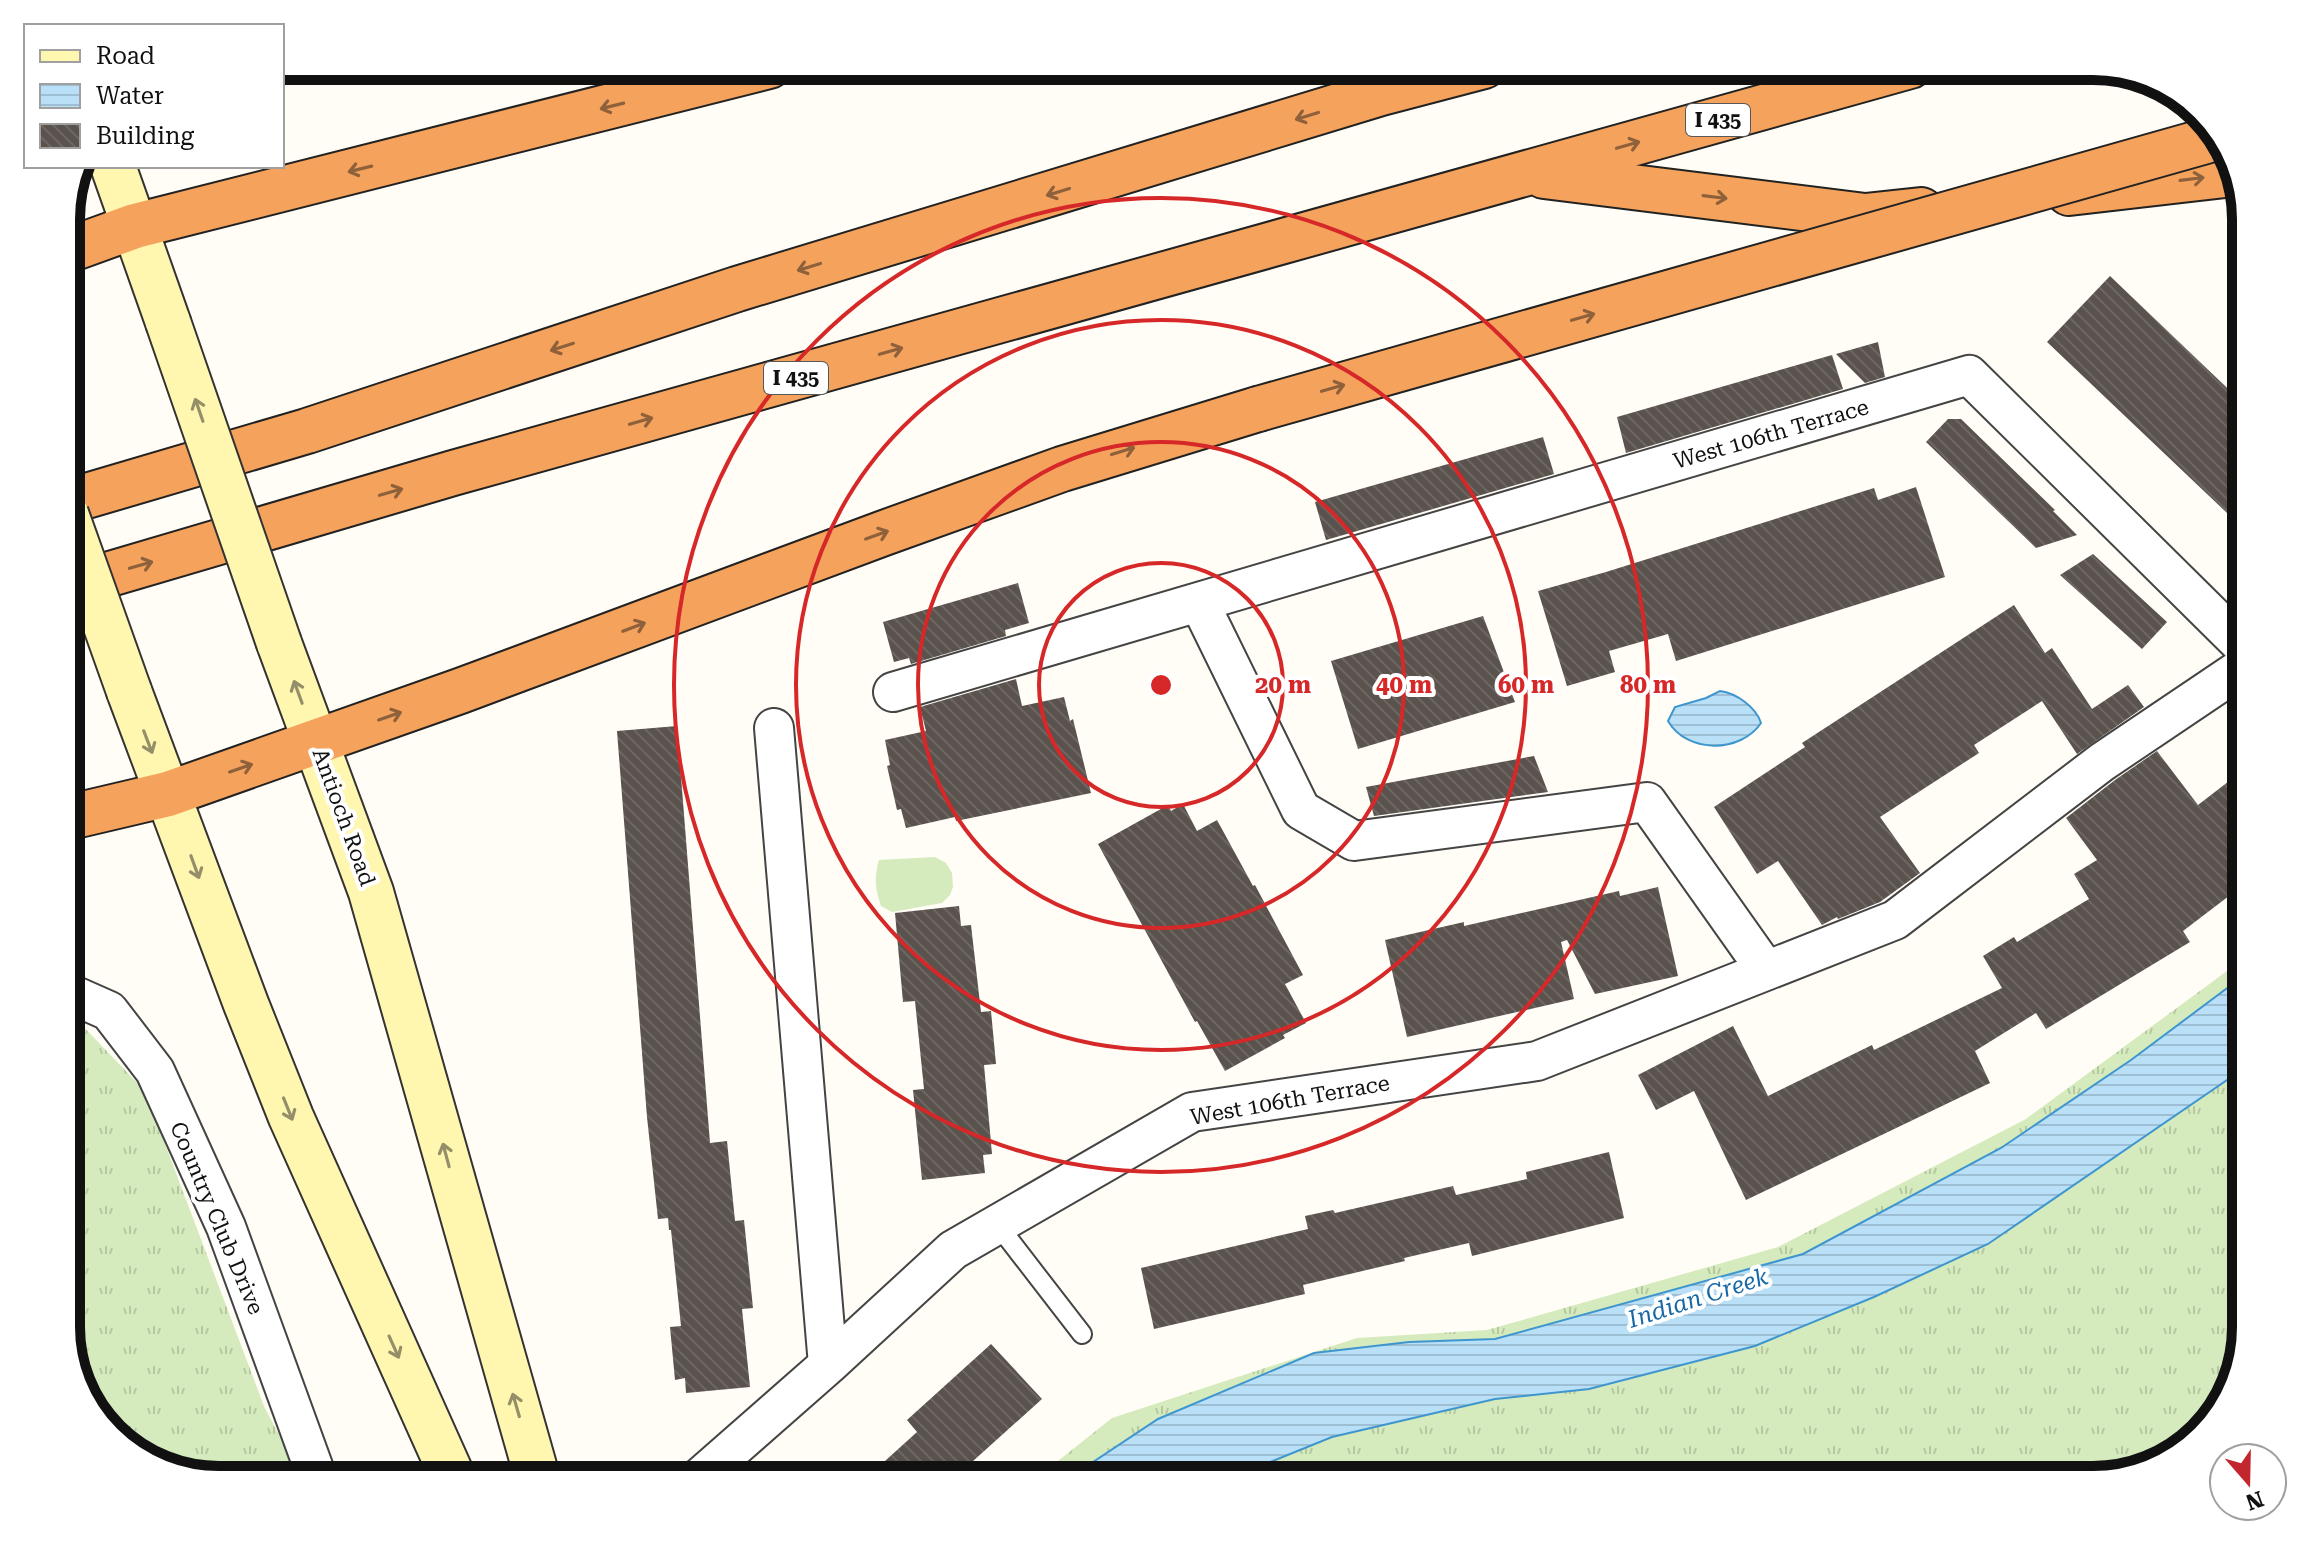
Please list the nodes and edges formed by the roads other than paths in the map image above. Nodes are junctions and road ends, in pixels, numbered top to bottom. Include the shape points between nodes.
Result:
1 (714, 80) edge
2 (1405, 80) edge
3 (1431, 80) edge
4 (1860, 80) edge
5 (1381, 93) junction
6 (2207, 141) edge
7 (114, 168) edge
8 (1526, 173) junction
9 (2224, 175) edge
10 (135, 226) junction
11 (80, 246) edge
12 (80, 498) edge
13 (80, 553) edge
14 (80, 583) edge
15 (1199, 602) junction
16 (2232, 635) edge
17 (2232, 674) edge
18 (893, 692) dead end
19 (774, 728) dead end
20 (316, 742) junction
21 (168, 794) junction
22 (80, 815) edge
23 (1766, 970) junction
24 (80, 998) edge
25 (997, 1224) junction
26 (1082, 1334) dead end
27 (828, 1365) junction
28 (313, 1466) edge
29 (448, 1466) edge
30 (534, 1466) edge
31 (713, 1466) edge

1 -> 10 highway
2 - 5 highway
3 - 5 highway
8 -> 4 highway, I 435
5 -> 12 highway via 737,289 307,431
20 -> 6 highway, bridge via 1047,475 1258,409
7 - 10 main road, Antioch Road
8 -> 9 highway via 1865,216
14 -> 8 highway, I 435
10 - 11 highway
20 -> 10 main road, Antioch Road, bridge
13 -> 21 main road, bridge
15 - 16 street, West 106th Terrace via 1969,375
15 - 18 street, West 106th Terrace
15 - 23 street via 1301,810 1354,841 1647,802
17 - 23 street, West 106th Terrace via 2102,762 1895,920
19 - 27 street
21 -> 20 highway
30 -> 20 main road, Antioch Road via 371,892
21 - 22 highway
21 -> 29 main road via 291,1117
23 - 25 street, West 106th Terrace via 1537,1061 1192,1112
24 - 28 street, Country Club Drive via 109,1011 155,1071 226,1227
25 - 26 lane
25 - 27 street, West 106th Terrace via 953,1250
27 - 31 street, West 106th Terrace

